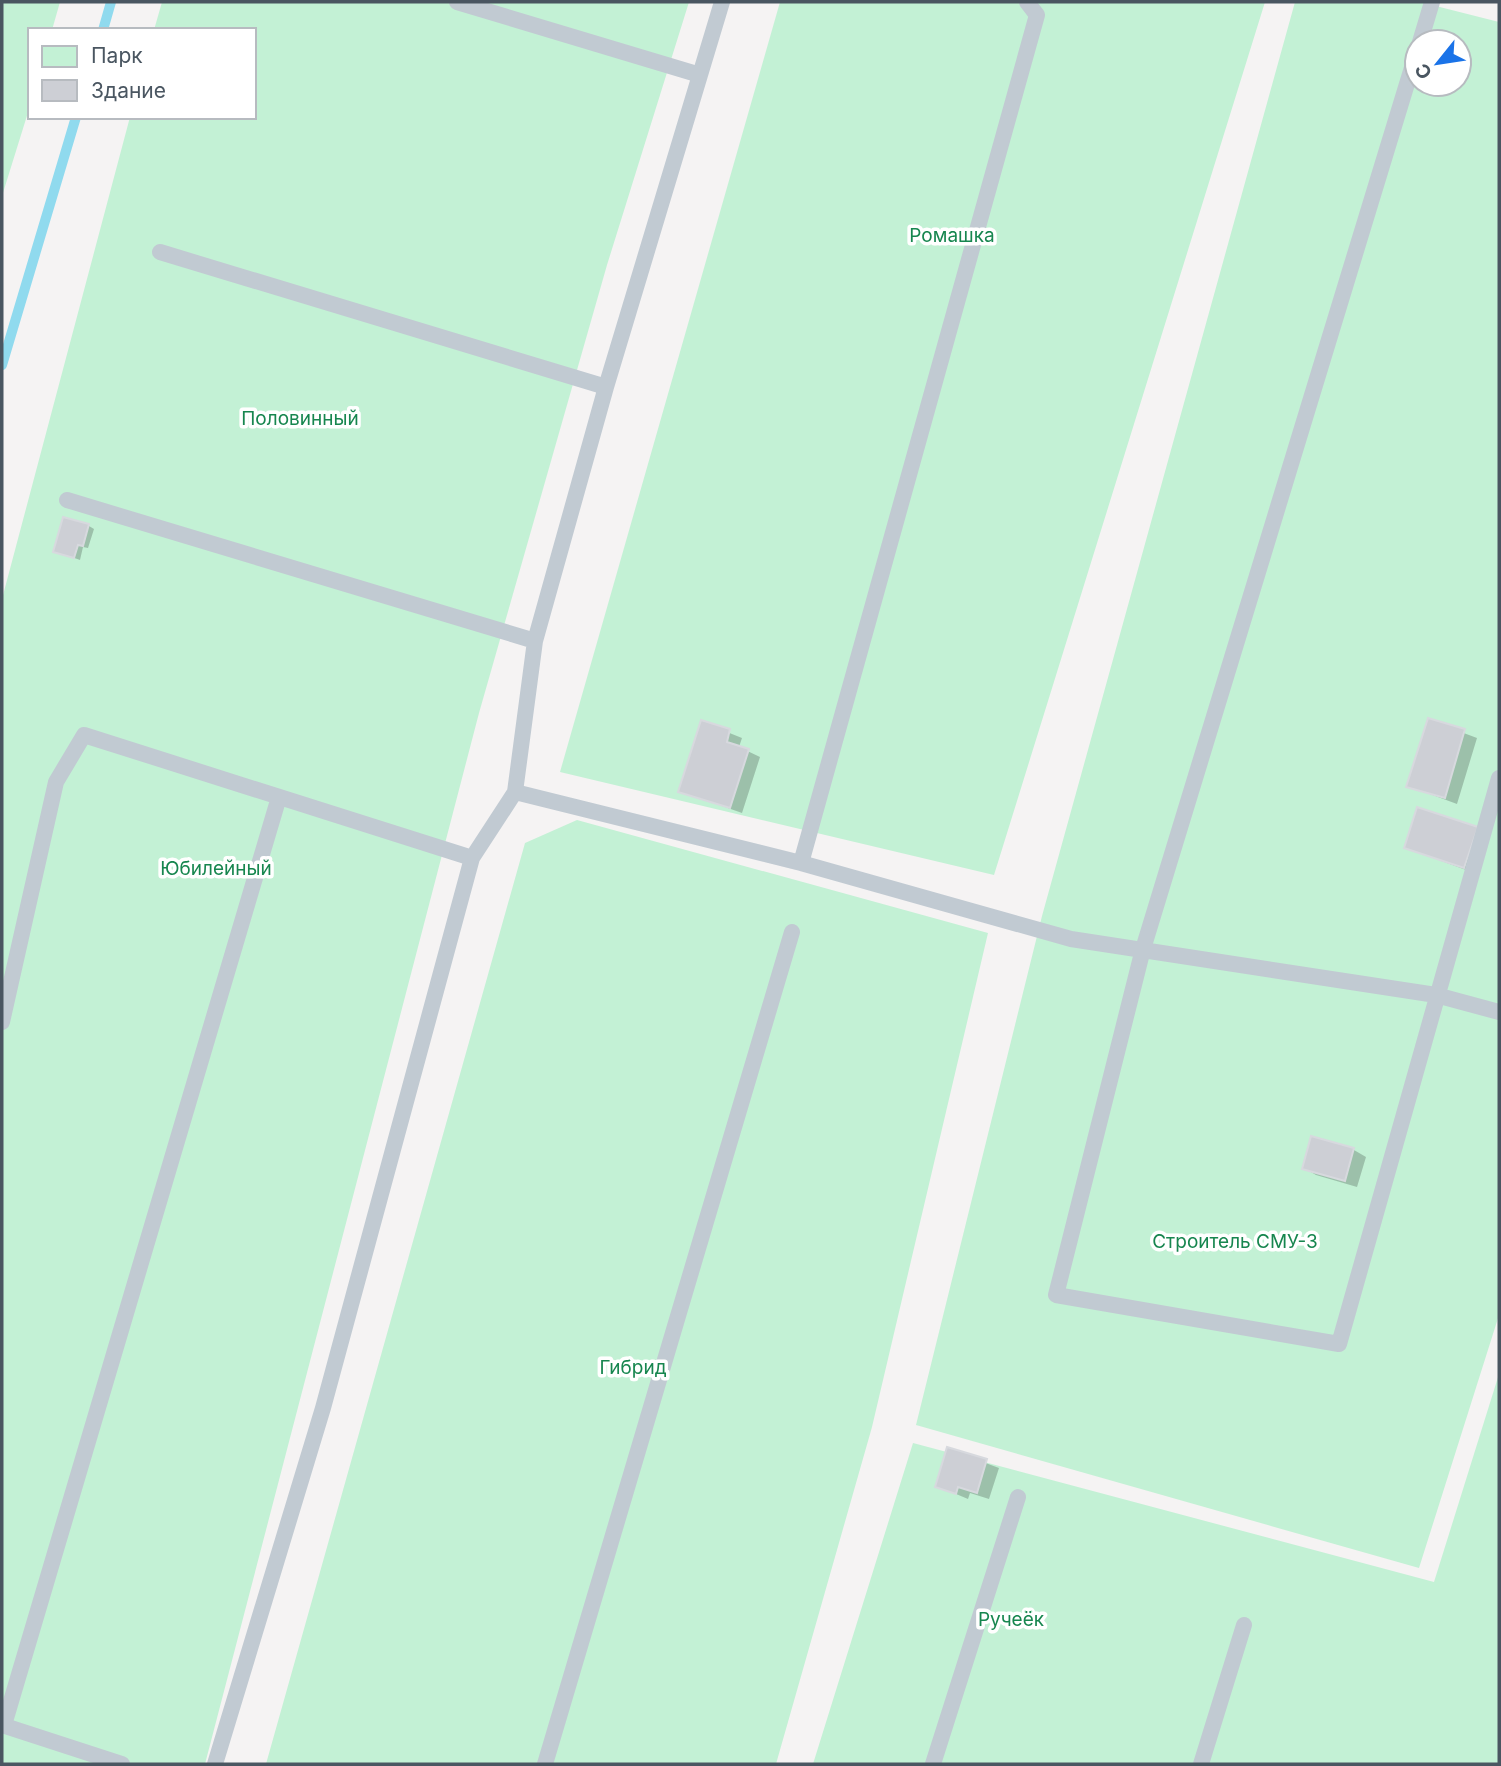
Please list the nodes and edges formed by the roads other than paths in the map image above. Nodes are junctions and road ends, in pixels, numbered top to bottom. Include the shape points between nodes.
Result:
1 (457, 2) edge
2 (722, 2) edge
3 (1027, 2) edge
4 (1432, 2) edge
5 (1424, 28) edge
6 (699, 75) junction
7 (1403, 97) edge
8 (160, 252) dead end
9 (606, 387) junction
10 (66, 500) dead end
11 (536, 641) junction
12 (1499, 778) edge
13 (515, 792) junction
14 (279, 797) junction
15 (472, 858) junction
16 (801, 863) junction
17 (792, 932) dead end
18 (1143, 949) junction
19 (1436, 995) junction
20 (1499, 1012) edge
21 (2, 1022) edge
22 (1018, 1497) dead end
23 (1244, 1625) dead end
24 (3, 1725) edge
25 (122, 1764) edge
26 (215, 1764) edge
27 (545, 1764) edge
28 (933, 1764) edge
29 (1202, 1764) edge

1 - 6 lane
2 - 6 lane
3 - 16 lane via 1037,15
4 - 5 lane
6 - 9 lane
7 - 18 lane
8 - 9 lane
9 - 11 lane
10 - 11 lane
11 - 13 lane
12 - 19 lane
13 - 15 lane
13 - 16 lane
14 - 15 lane
14 - 21 lane via 84,735 57,782
14 - 24 lane
15 - 26 lane via 323,1408
16 - 18 lane via 1071,939
17 - 27 lane
18 - 19 lane
18 - 19 lane via 1056,1295 1339,1344
19 - 20 lane
22 - 28 lane
23 - 29 lane
24 - 25 lane

